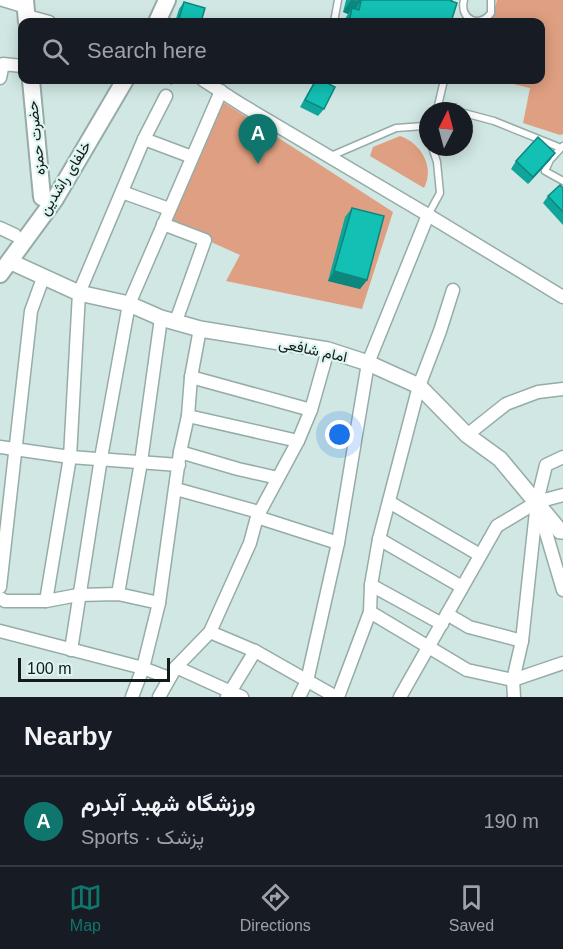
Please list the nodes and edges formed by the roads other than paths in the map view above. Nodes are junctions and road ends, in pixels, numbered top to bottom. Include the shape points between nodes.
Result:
1 (3, 0) edge
2 (155, 0) edge
3 (167, 0) edge
4 (338, 0) edge
5 (464, 0) edge
6 (491, 0) edge
7 (26, 11) edge
8 (41, 18) edge
9 (148, 18) edge
10 (159, 18) edge
11 (335, 18) edge
12 (467, 18) edge
13 (486, 18) edge
14 (18, 66) edge
15 (0, 78) edge
16 (31, 84) edge
17 (113, 84) edge
18 (123, 84) edge
19 (210, 84) edge
20 (443, 84) edge
21 (221, 91) junction
22 (166, 96) dead end
23 (438, 102) edge
24 (473, 115) edge
25 (419, 124) edge
26 (144, 139) junction
27 (562, 147) edge
28 (435, 156) edge
29 (329, 157) junction
30 (192, 158) junction
31 (563, 180) edge
32 (122, 192) junction
33 (42, 197) junction
34 (168, 209) junction
35 (428, 214) junction
36 (164, 224) junction
37 (8, 232) edge
38 (3, 264) edge
39 (43, 278) junction
40 (453, 290) dead end
41 (79, 292) junction
42 (563, 297) edge
43 (129, 304) junction
44 (169, 319) junction
45 (200, 329) junction
46 (328, 350) junction
47 (368, 363) junction
48 (191, 377) junction
49 (419, 386) junction
50 (563, 389) edge
51 (311, 410) junction
52 (188, 416) junction
53 (467, 435) junction
54 (298, 441) junction
55 (0, 447) edge
56 (14, 450) junction
57 (180, 452) junction
58 (70, 457) junction
59 (563, 457) edge
60 (101, 459) junction
61 (141, 462) junction
62 (179, 465) junction
63 (278, 478) junction
64 (176, 489) junction
65 (4, 493) edge
66 (563, 495) edge
67 (389, 502) junction
68 (537, 502) junction
69 (258, 515) junction
70 (4, 526) edge
71 (563, 531) edge
72 (379, 539) junction
73 (338, 543) junction
74 (480, 555) junction
75 (371, 585) junction
76 (0, 587) edge
77 (462, 587) junction
78 (563, 590) edge
79 (118, 594) junction
80 (78, 595) junction
81 (0, 598) edge
82 (46, 601) junction
83 (159, 603) junction
84 (370, 612) junction
85 (445, 619) junction
86 (0, 632) edge
87 (210, 632) junction
88 (522, 641) junction
89 (430, 647) junction
90 (71, 650) junction
91 (255, 651) junction
92 (563, 663) edge
93 (143, 668) junction
94 (172, 672) junction
95 (513, 680) junction
96 (307, 681) junction
97 (229, 694) edge
98 (132, 697) edge
99 (159, 697) edge
100 (242, 697) edge
101 (300, 697) edge
102 (337, 697) edge
103 (400, 697) edge
104 (514, 697) edge

1 - 7 street
2 - 9 main road
3 - 10 main road
4 - 11 lane
5 - 12 lane
6 - 13 lane via 493,9
7 - 8 street
14 - 15 street via 3,64
16 - 33 main road, حضرت حمزه
17 - 33 main road, خلفای راشدین
18 - 38 main road, خلفای راشدین via 55,199
19 - 21 street
20 - 23 lane
21 - 29 street
21 - 30 street
22 - 26 street
24 - 27 lane
25 - 29 lane via 396,128
26 - 30 street
26 - 32 street
27 - 31 lane via 545,171
28 - 35 lane via 440,193
29 - 35 street
30 - 34 street
32 - 34 street
32 - 41 street
33 - 37 main road, خلفای راشدین
34 - 36 street
35 - 42 street
35 - 47 street
36 - 43 street
36 - 44 street via 205,240
37 - 38 main road, خلفای راشدین
38 - 39 street, امام شافعی
39 - 41 street, امام شافعی
39 - 56 street via 31,311
40 - 49 street
41 - 43 street, امام شافعی
41 - 58 street
43 - 44 street, امام شافعی
43 - 60 street
44 - 45 street, امام شافعی
44 - 61 street
45 - 46 street, امام شافعی
45 - 48 street
46 - 47 street, امام شافعی
46 - 51 street
47 - 49 street, امام شافعی
47 - 73 street
48 - 51 street
48 - 52 street
49 - 53 street, امام شافعی
49 - 67 street
50 - 53 street via 538,392 506,404
51 - 54 street
52 - 54 street
52 - 57 street
53 - 68 street, امام شافعی via 500,459
54 - 63 street
55 - 56 street
56 - 58 street
56 - 65 street
57 - 62 street
57 - 63 street
58 - 60 street
58 - 82 street
59 - 68 street via 546,465
60 - 61 street
60 - 80 street
61 - 62 street
61 - 79 street
62 - 64 street
63 - 69 street
64 - 69 street
64 - 83 street
65 - 70 street
66 - 68 street
67 - 72 street
67 - 74 street
68 - 71 street, امام شافعی
68 - 74 street via 497,526
68 - 78 street
68 - 88 street
69 - 73 street
69 - 87 street via 250,543
70 - 76 street
72 - 75 street
72 - 77 street
73 - 96 street
74 - 77 street
75 - 84 street
75 - 85 street
77 - 85 street
79 - 80 street
79 - 83 street
80 - 82 street
80 - 90 street
81 - 82 street
83 - 93 street
84 - 89 street
84 - 102 street
85 - 88 street
85 - 89 street
86 - 90 street
87 - 91 street
87 - 94 street
88 - 95 street
89 - 95 street via 468,670
89 - 103 street
90 - 93 street
91 - 96 street
91 - 97 street
92 - 95 street
93 - 94 street
93 - 98 street
94 - 97 street
94 - 99 street
95 - 104 street
96 - 101 street
96 - 102 street
97 - 100 street

